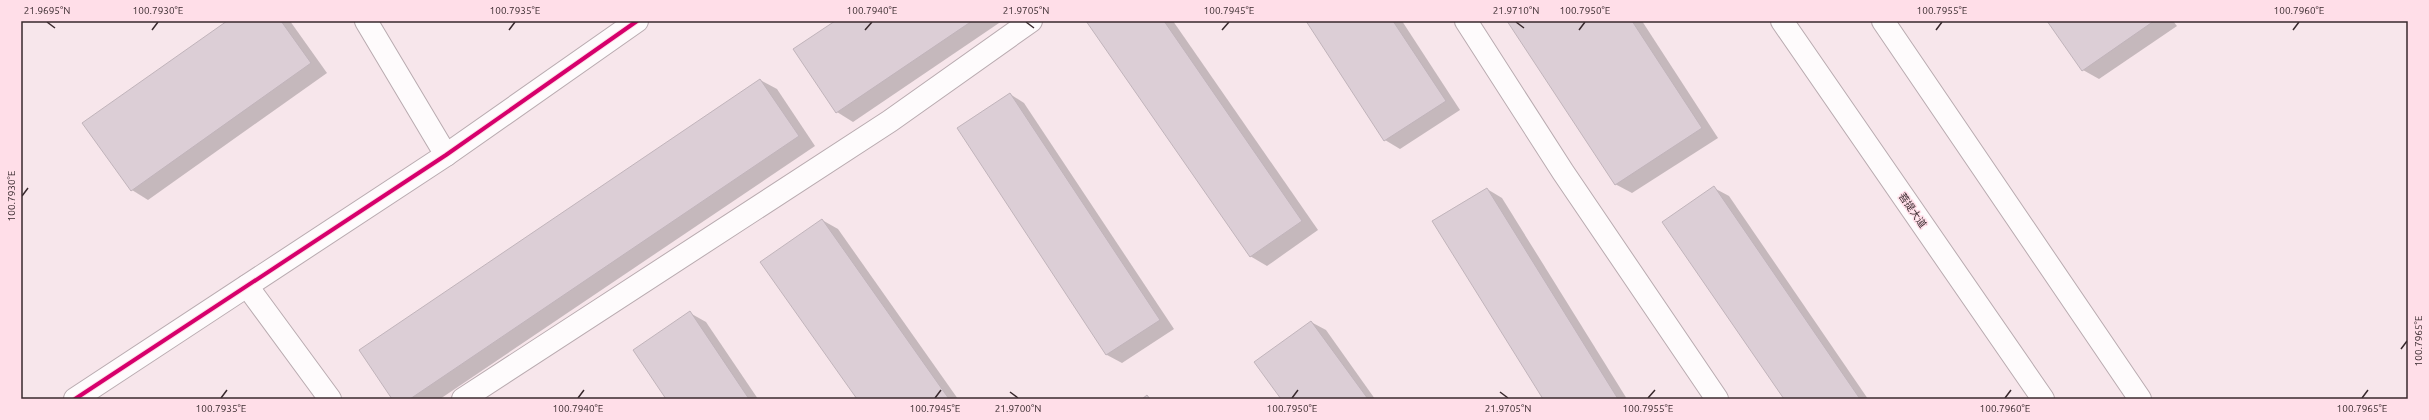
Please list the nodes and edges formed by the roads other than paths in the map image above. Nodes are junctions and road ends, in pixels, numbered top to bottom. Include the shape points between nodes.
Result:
1 (366, 21) edge
2 (637, 21) edge
3 (1031, 21) edge
4 (1466, 21) edge
5 (1782, 21) edge
6 (1883, 21) edge
7 (446, 155) junction
8 (247, 286) junction
9 (75, 399) edge
10 (330, 399) edge
11 (463, 399) edge
12 (1717, 399) edge
13 (2043, 399) edge
14 (2140, 399) edge

1 - 7 main road
2 - 7 main road
3 - 11 main road via 890,121
4 - 12 main road via 1563,172
5 - 13 main road, 菩提大道
6 - 14 main road
7 - 8 main road
8 - 9 main road
8 - 10 main road

